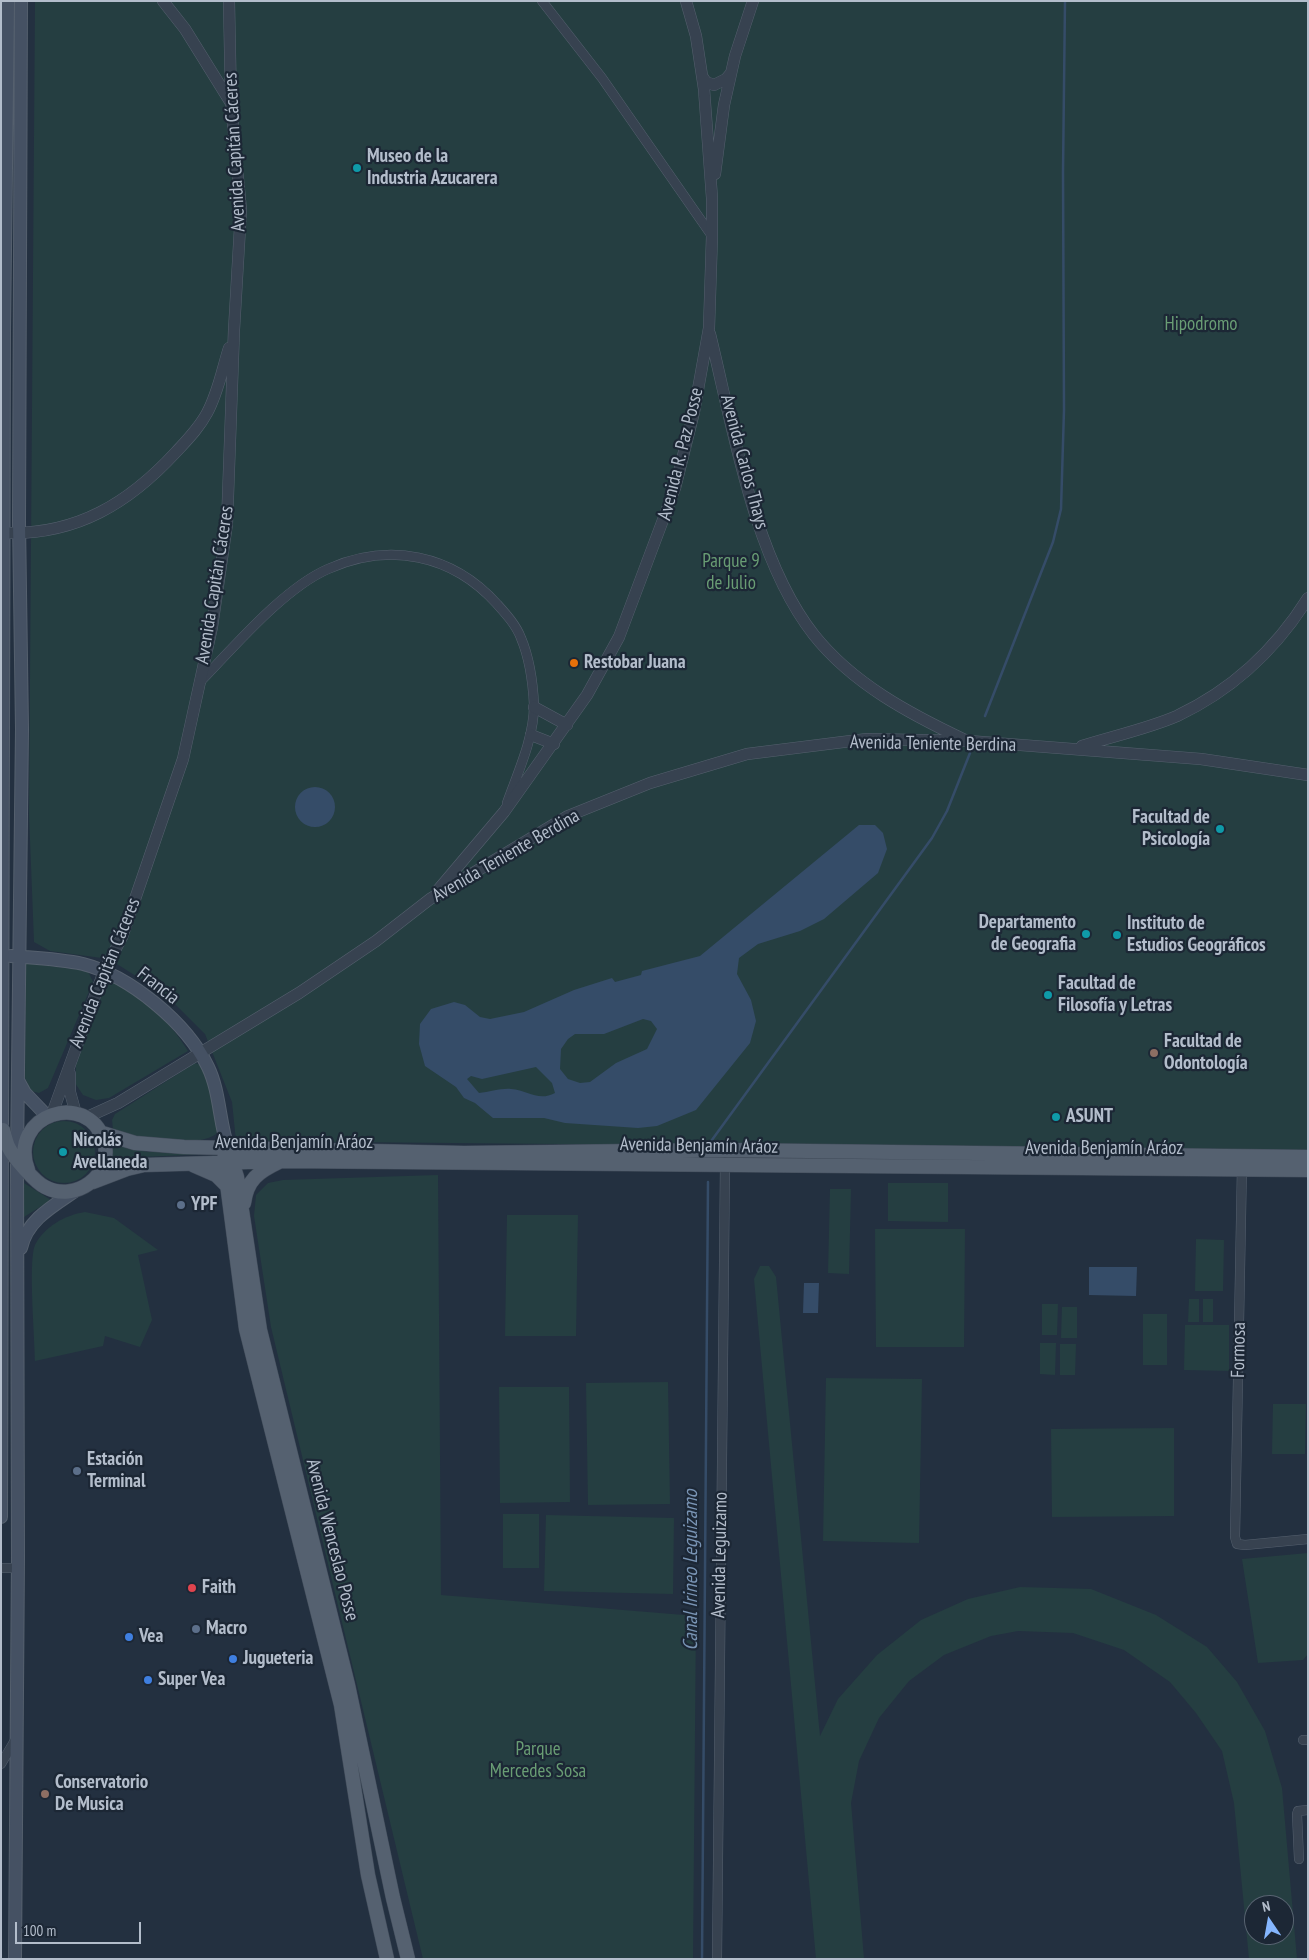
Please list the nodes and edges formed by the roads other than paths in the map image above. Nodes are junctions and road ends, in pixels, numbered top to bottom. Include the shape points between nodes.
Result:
1 (8, 1) edge
2 (21, 1) edge
3 (163, 1) edge
4 (229, 1) edge
5 (542, 1) edge
6 (686, 1) edge
7 (753, 1) edge
8 (731, 73) junction
9 (702, 76) junction
10 (231, 103) junction
11 (9, 136) edge
12 (712, 198) junction
13 (712, 236) junction
14 (709, 328) junction
15 (234, 330) junction
16 (3, 332) edge
17 (20, 332) junction
18 (3, 533) edge
19 (19, 534) junction
20 (1308, 598) edge
21 (200, 682) junction
22 (534, 707) junction
23 (567, 726) junction
24 (3, 729) edge
25 (22, 729) junction
26 (530, 735) junction
27 (969, 742) junction
28 (554, 744) junction
29 (1078, 748) junction
30 (1308, 775) edge
31 (504, 812) junction
32 (430, 899) junction
33 (3, 956) edge
34 (20, 957) junction
35 (104, 971) junction
36 (200, 1053) junction
37 (70, 1062) junction
38 (19, 1082) junction
39 (113, 1106) junction
40 (49, 1115) junction
41 (80, 1116) junction
42 (3, 1130) joint
43 (24, 1130) junction
44 (98, 1130) junction
45 (223, 1130) joint
46 (725, 1150) junction
47 (228, 1157) junction
48 (1308, 1157) edge
49 (12, 1158) edge
50 (283, 1161) junction
51 (1242, 1162) junction
52 (182, 1163) junction
53 (725, 1165) junction
54 (1308, 1170) edge
55 (93, 1182) junction
56 (228, 1187) junction
57 (75, 1191) junction
58 (243, 1214) junction
59 (17, 1272) junction
60 (18, 1349) junction
61 (2, 1370) edge
62 (2, 1396) edge
63 (1, 1517) edge
64 (1308, 1539) edge
65 (1, 1568) edge
66 (18, 1568) junction
67 (17, 1737) junction
68 (1, 1764) edge
69 (1308, 1810) edge
70 (1299, 1859) dead end
71 (16, 1959) edge
72 (387, 1959) edge
73 (408, 1959) edge
74 (717, 1959) edge

1 - 11 main road
2 - 11 main road
3 - 10 street via 185,29
4 - 10 street, Avenida Capitán Cáceres
5 - 13 street via 602,78
6 - 9 street, Avenida R. Paz Posse
7 - 8 street
8 - 9 street via 714,85
8 - 12 street
9 - 12 street, Avenida R. Paz Posse
10 - 15 street, Avenida Capitán Cáceres via 241,210
11 - 16 main road
11 - 17 main road
12 - 13 street, Avenida R. Paz Posse
13 - 14 street, Avenida R. Paz Posse
14 - 23 street, Avenida R. Paz Posse via 676,488 661,532 619,637
14 - 27 street, Avenida Carlos Thays via 754,513 786,592 798,612 815,636 852,672 908,713
15 - 19 street via 207,413 166,464 127,498 79,523
15 - 21 street, Avenida Capitán Cáceres via 227,524 212,627
16 - 17 street
16 - 18 main road
17 - 19 main road
18 - 19 street
18 - 24 main road
19 - 25 main road
20 - 29 street via 1292,624 1258,661 1219,693 1176,716
21 - 22 street, Avenida Teniente Berdina via 284,599 327,570 370,555 401,554 432,561 462,574 487,593 506,614 521,637 529,666
21 - 35 street, Avenida Capitán Cáceres via 183,758 122,937
22 - 23 street
22 - 26 street, Avenida Teniente Berdina
23 - 28 street, Avenida R. Paz Posse
24 - 25 street
24 - 33 main road
25 - 34 main road
26 - 28 street
26 - 31 street, Avenida Teniente Berdina
27 - 29 street, Avenida Teniente Berdina
27 - 32 street, Avenida Teniente Berdina via 858,740 747,754 650,783 568,816
28 - 31 street, Avenida R. Paz Posse
29 - 30 street, Avenida Teniente Berdina via 1201,759
31 - 32 street, Avenida R. Paz Posse
32 - 36 street, Avenida Teniente Berdina via 319,980
33 - 34 main road, Francia
33 - 42 main road
34 - 35 main road, Francia via 63,960
34 - 38 main road
35 - 36 main road, Francia via 152,1001
35 - 37 street, Avenida Capitán Cáceres
36 - 39 street, Avenida Teniente Berdina
36 - 45 main road, Francia via 219,1101
37 - 40 street, Avenida Capitán Cáceres
37 - 41 street via 70,1092
38 - 40 main road via 25,1093
38 - 43 main road
39 - 41 street, Avenida Teniente Berdina
39 - 44 street via 102,1116
40 - 41 main road via 64,1112
40 - 43 main road
41 - 44 main road
42 - 49 main road
43 - 49 main road
43 - 49 main road via 24,1146
44 - 47 main road, Avenida Benjamín Aráoz via 135,1144
44 - 55 main road via 105,1152
45 - 47 main road, Avenida Wenceslao Posse
46 - 47 main road, Avenida Benjamín Aráoz
46 - 51 main road, Avenida Benjamín Aráoz
46 - 53 street, Avenida Leguizamo
47 - 50 main road, Avenida Benjamín Aráoz
47 - 52 main road, Avenida Benjamín Aráoz
47 - 56 main road
47 - 58 main road, Avenida Wenceslao Posse
48 - 51 main road, Avenida Benjamín Aráoz
49 - 57 main road via 43,1187 64,1193
49 - 59 main road
49 - 61 main road
50 - 53 main road, Avenida Benjamín Aráoz
50 - 58 main road via 264,1169 252,1179 246,1191
51 - 53 main road, Avenida Benjamín Aráoz
51 - 54 main road, Avenida Benjamín Aráoz
51 - 64 street, Formosa via 1237,1544
52 - 55 main road, Avenida Benjamín Aráoz via 127,1169
52 - 56 main road via 212,1172
53 - 74 street, Avenida Leguizamo
55 - 57 main road
56 - 72 main road via 246,1329 341,1705 368,1875
57 - 59 main road via 39,1216 28,1229
58 - 73 main road, Avenida Wenceslao Posse via 260,1330 346,1676
59 - 60 main road
60 - 61 street via 13,1362
60 - 66 main road
61 - 62 main road
62 - 63 main road
65 - 66 street
66 - 67 main road
67 - 68 street
67 - 71 main road
69 - 70 street via 1296,1814

